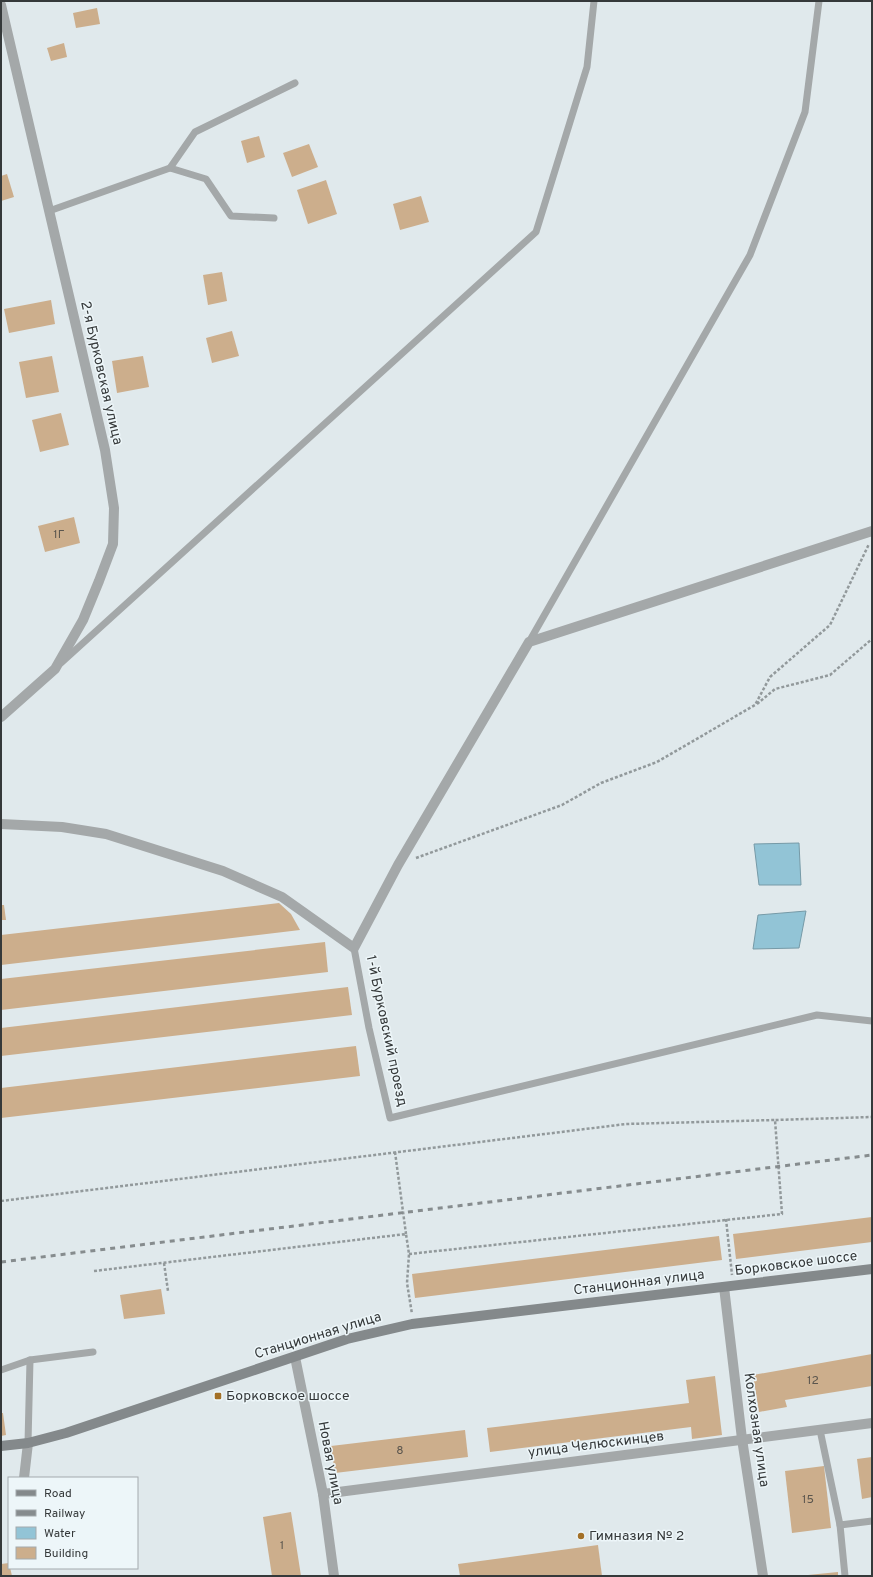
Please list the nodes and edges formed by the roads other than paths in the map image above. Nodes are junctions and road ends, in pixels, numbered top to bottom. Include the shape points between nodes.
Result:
1 (594, 1) edge
2 (820, 1) edge
3 (1, 5) edge
4 (2, 18) edge
5 (295, 83) dead end
6 (170, 168) junction
7 (49, 210) junction
8 (274, 218) dead end
9 (872, 530) edge
10 (529, 642) junction
11 (55, 669) junction
12 (1, 717) edge
13 (1, 824) edge
14 (354, 948) junction
15 (872, 1021) edge
16 (872, 1268) edge
17 (728, 1286) junction
18 (93, 1352) dead end
19 (295, 1357) junction
20 (30, 1360) junction
21 (1, 1370) edge
22 (872, 1423) edge
23 (820, 1430) junction
24 (742, 1439) junction
25 (28, 1443) junction
26 (1, 1446) edge
27 (24, 1477) edge
28 (323, 1494) junction
29 (872, 1521) edge
30 (840, 1525) junction
31 (334, 1576) edge
32 (763, 1576) edge
33 (845, 1576) edge

1 - 11 lane via 587,67 536,232
2 - 10 lane via 805,112 750,255
3 - 4 street, 2-я Бурковская улица
4 - 7 street, 2-я Бурковская улица
5 - 6 lane via 195,132
6 - 7 lane
6 - 8 lane via 206,179 231,216
7 - 11 street, 2-я Бурковская улица via 105,450 114,508 113,544 83,620
9 - 10 street
10 - 14 street via 398,865
11 - 12 street, 2-я Бурковская улица
13 - 14 street, 1-й Бурковский проезд via 62,827 106,834 223,871 282,898
14 - 15 lane, 1-й Бурковский проезд via 390,1118 817,1015
16 - 17 main road, Борковское шоссе
17 - 19 main road, Станционная улица via 414,1324 347,1339
17 - 24 street, Колхозная улица
18 - 20 lane
19 - 25 main road, Станционная улица via 66,1433
19 - 28 street, Новая улица
20 - 21 lane
20 - 25 lane
22 - 23 street, улица Челюскинцев
23 - 24 street, улица Челюскинцев
23 - 30 lane
24 - 28 street, улица Челюскинцев
24 - 32 street, Колхозная улица
25 - 26 main road, Станционная улица
25 - 27 street
28 - 31 street, Новая улица
29 - 30 lane
30 - 33 lane

